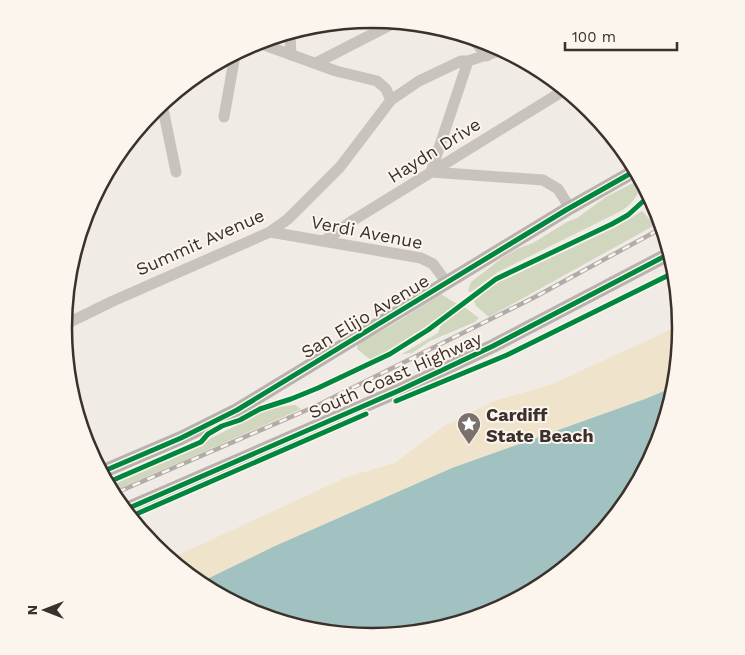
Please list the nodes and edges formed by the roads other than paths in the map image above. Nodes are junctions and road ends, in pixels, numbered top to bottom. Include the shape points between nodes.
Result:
1 (384, 28) edge
2 (290, 39) edge
3 (268, 46) edge
4 (480, 47) edge
5 (494, 53) edge
6 (291, 55) junction
7 (487, 56) junction
8 (468, 61) junction
9 (234, 62) edge
10 (316, 63) junction
11 (560, 93) edge
12 (391, 100) junction
13 (164, 112) edge
14 (224, 117) dead end
15 (176, 172) dead end
16 (431, 172) junction
17 (629, 174) edge
18 (570, 208) junction
19 (270, 232) junction
20 (324, 241) junction
21 (664, 257) edge
22 (447, 283) junction
23 (72, 321) edge
24 (108, 469) edge
25 (132, 507) edge

1 - 10 street
2 - 6 street
3 - 6 street
4 - 7 street
5 - 7 street, Summit Avenue
6 - 10 street
7 - 8 street, Summit Avenue
8 - 12 street, Summit Avenue via 461,61 419,81
8 - 16 street
9 - 14 street
10 - 12 street via 377,81
11 - 16 street, Haydn Drive
12 - 19 street, Summit Avenue via 340,167 288,219
13 - 15 street
16 - 18 street via 542,180 558,189
16 - 20 street, Haydn Drive
17 - 18 main road, San Elijo Avenue
18 - 22 main road, San Elijo Avenue
19 - 20 street, Verdi Avenue
19 - 23 street, Summit Avenue
20 - 22 street, Verdi Avenue via 421,258 433,264
21 - 25 main road, South Coast Highway via 493,346 406,387
22 - 24 main road, San Elijo Avenue via 237,410

